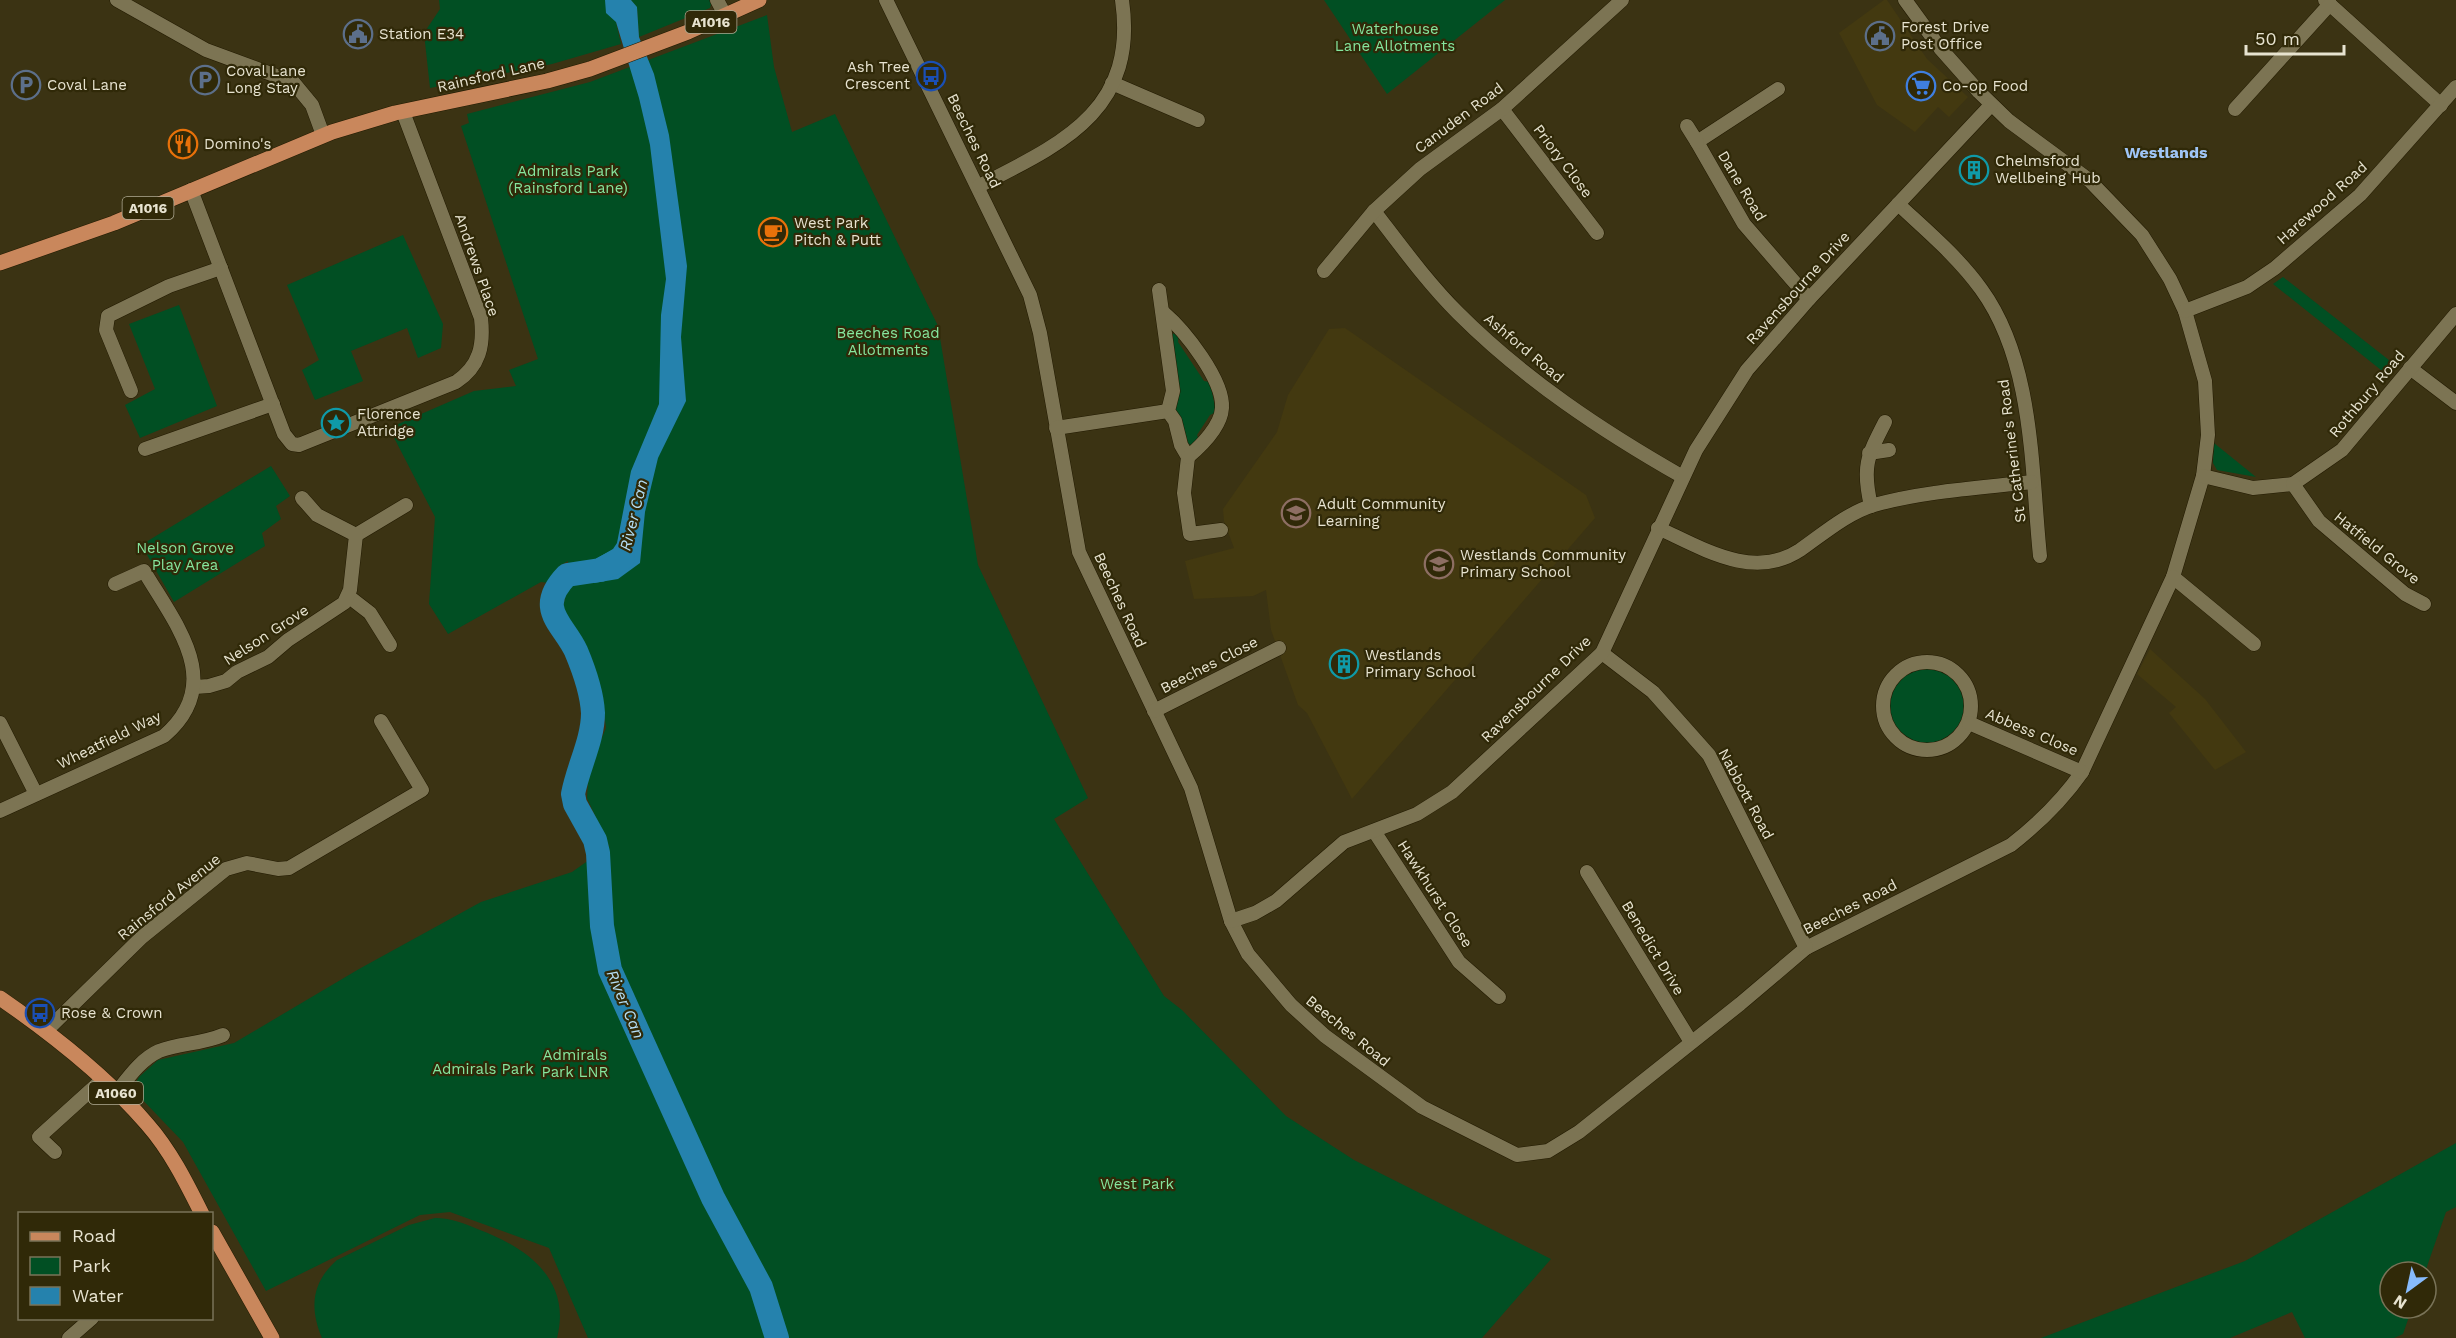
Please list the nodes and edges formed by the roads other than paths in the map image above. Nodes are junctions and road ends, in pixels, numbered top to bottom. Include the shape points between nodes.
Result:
1 (117, 0) edge
2 (717, 0) edge
3 (759, 0) edge
4 (886, 0) edge
5 (1122, 0) edge
6 (1622, 0) edge
7 (1905, 0) edge
8 (2328, 2) edge
9 (725, 15) junction
10 (1112, 83) junction
11 (2456, 87) edge
12 (1778, 89) dead end
13 (1991, 105) junction
14 (2441, 105) junction
15 (1502, 109) junction
16 (2235, 109) dead end
17 (403, 112) junction
18 (1198, 120) dead end
19 (1687, 126) dead end
20 (324, 135) junction
21 (1697, 142) junction
22 (979, 186) junction
23 (191, 189) junction
24 (1898, 204) junction
25 (1374, 211) junction
26 (1597, 233) dead end
27 (0, 263) edge
28 (221, 268) junction
29 (1324, 271) dead end
30 (1159, 290) dead end
31 (1809, 299) junction
32 (2185, 311) junction
33 (1164, 314) junction
34 (2456, 314) edge
35 (2410, 368) junction
36 (131, 391) dead end
37 (273, 404) junction
38 (2456, 404) edge
39 (1168, 411) junction
40 (1885, 422) dead end
41 (1056, 428) junction
42 (146, 449) dead end
43 (1889, 450) dead end
44 (1869, 453) junction
45 (1188, 458) junction
46 (2203, 476) junction
47 (1683, 477) junction
48 (2032, 482) junction
49 (2293, 484) junction
50 (302, 498) dead end
51 (406, 505) dead end
52 (1871, 506) junction
53 (1658, 528) junction
54 (1221, 530) dead end
55 (356, 535) junction
56 (2040, 556) dead end
57 (2173, 577) junction
58 (115, 584) dead end
59 (348, 596) junction
60 (2424, 604) dead end
61 (2254, 644) dead end
62 (390, 645) dead end
63 (1279, 648) dead end
64 (1602, 653) junction
65 (195, 687) junction
66 (1155, 711) junction
67 (381, 721) dead end
68 (0, 723) edge
69 (1969, 723) junction
70 (2082, 772) junction
71 (36, 794) junction
72 (0, 811) edge
73 (1374, 831) junction
74 (1587, 872) dead end
75 (1231, 921) junction
76 (1806, 948) junction
77 (1499, 997) dead end
78 (0, 998) edge
79 (46, 1031) junction
80 (223, 1035) dead end
81 (1691, 1042) junction
82 (102, 1080) junction
83 (116, 1093) junction
84 (54, 1152) dead end
85 (201, 1212) edge
86 (213, 1236) edge
87 (90, 1320) edge
88 (69, 1338) edge
89 (272, 1338) edge

1 - 20 street via 206,50 293,82 312,105
2 - 9 street
3 - 9 main road, A1016
4 - 22 street, Beeches Road
5 - 10 street via 1123,43
6 - 15 street, Canuden Road
7 - 13 street, Beeches Road via 1940,48
8 - 14 street
8 - 16 street
9 - 17 main road, Rainsford Lane / A1016 via 597,66 547,81
10 - 18 street
10 - 22 street via 1090,117 1064,141
11 - 14 street, Harewood Road
12 - 21 street, Dane Road
13 - 24 street, Ravensbourne Drive
13 - 32 street, Beeches Road via 2089,180 2123,213 2157,256
14 - 32 street, Harewood Road via 2360,195 2268,273 2247,287
15 - 25 street, Canuden Road via 1420,169
15 - 26 street, Priory Close
17 - 20 main road, Rainsford Lane / A1016
17 - 37 street, Andrews Place via 481,318 476,364 444,389 299,445 287,441
19 - 21 street, Dane Road
20 - 23 main road, Rainsford Lane / A1016
21 - 31 street, Dane Road via 1744,225
22 - 41 street, Beeches Road via 1030,295
23 - 27 main road, Rainsford Lane / A1016 via 114,223
23 - 28 street, Andrews Place
24 - 31 street, Ravensbourne Drive
24 - 48 street, St Catherine's Road via 1964,267 2008,335 2022,386
25 - 29 street, Canuden Road
25 - 47 street, Ashford Road via 1438,292 1512,362 1614,437
28 - 36 street via 169,286 108,316 106,330
28 - 37 street, Andrews Place
30 - 33 street
31 - 47 street, Ravensbourne Drive via 1747,370
32 - 46 street, Beeches Road via 2205,381 2208,435
33 - 39 street via 1173,391
33 - 45 street via 1182,329 1221,396 1218,420
34 - 35 street, Rothbury Road
35 - 38 street
35 - 49 street, Rothbury Road via 2342,450
37 - 42 street
39 - 41 street
39 - 45 street via 1176,421
40 - 44 street
41 - 66 street, Beeches Road via 1079,552
43 - 44 street
44 - 52 street via 1865,479
45 - 54 street via 1184,493 1190,534
46 - 49 street via 2253,488
46 - 57 street, Beeches Road
47 - 53 street, Ravensbourne Drive
48 - 52 street
48 - 56 street, St Catherine's Road
49 - 60 street, Hatfield Grove via 2319,521 2405,594
50 - 55 street via 317,515
51 - 55 street
52 - 53 street via 1789,556 1766,562 1730,560
53 - 64 street, Ravensbourne Drive
55 - 59 street
57 - 61 street
57 - 70 street, Beeches Road
58 - 65 street via 144,571 189,651
59 - 62 street via 370,613
59 - 65 street, Nelson Grove via 333,612 268,657 218,685
63 - 66 street, Beeches Close
64 - 73 street, Ravensbourne Drive via 1452,792 1417,814
64 - 76 street, Nabbott Road via 1653,692 1709,755
65 - 71 street, Wheatfield Way via 177,724 164,735
66 - 75 street, Beeches Road via 1199,808
67 - 79 street, Rainsford Avenue via 422,790 289,868 247,863 226,868 142,937
68 - 71 street
69 - 69 street, Abbess Close via 1971,694 1965,681 1942,664 1914,663 1896,675 1884,693 1882,708 1894,736 1920,750 1942,748 1961,736
69 - 70 street, Abbess Close
70 - 76 street, Beeches Road via 2049,813 2011,845
71 - 72 street, Wheatfield Way
73 - 75 street, Ravensbourne Drive via 1344,842 1276,901
73 - 77 street, Hawkhurst Close via 1459,962
74 - 81 street, Benedict Drive
75 - 81 street, Beeches Road via 1248,954 1291,1005 1324,1036 1422,1107 1517,1155 1548,1151 1579,1132
76 - 81 street, Beeches Road
78 - 79 main road, A1060
79 - 82 main road, A1060
80 - 83 street via 158,1051 138,1066
82 - 83 main road, A1060
82 - 84 street via 39,1137
83 - 85 main road, A1060 via 163,1145
86 - 89 main road
87 - 88 street

